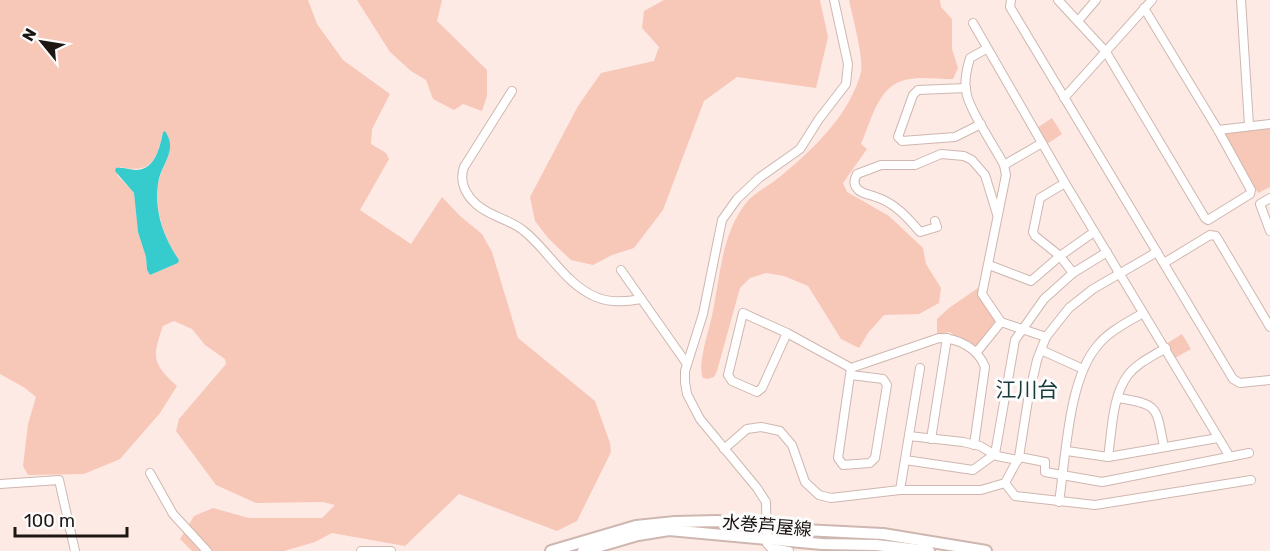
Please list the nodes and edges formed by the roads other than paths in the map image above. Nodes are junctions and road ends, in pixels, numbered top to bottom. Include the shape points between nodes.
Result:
1 (834, 0) edge
2 (1011, 0) edge
3 (1058, 0) edge
4 (1096, 0) edge
5 (1152, 0) edge
6 (1241, 0) edge
7 (1144, 8) junction
8 (1078, 21) junction
9 (973, 23) dead end
10 (986, 49) junction
11 (1106, 52) junction
12 (966, 88) junction
13 (512, 91) dead end
14 (1064, 98) junction
15 (1270, 123) edge
16 (981, 124) junction
17 (1250, 125) junction
18 (1218, 130) junction
19 (1042, 142) junction
20 (1004, 165) junction
21 (1065, 183) junction
22 (1270, 198) edge
23 (997, 216) junction
24 (935, 221) dead end
25 (1270, 231) edge
26 (1094, 232) junction
27 (1107, 252) junction
28 (1157, 252) junction
29 (1060, 256) junction
30 (1164, 263) junction
31 (989, 265) junction
32 (621, 270) dead end
33 (1073, 273) junction
34 (1119, 273) junction
35 (641, 299) junction
36 (1143, 313) junction
37 (1001, 322) junction
38 (1270, 327) edge
39 (1022, 329) junction
40 (787, 333) junction
41 (1046, 337) junction
42 (947, 338) junction
43 (1166, 348) junction
44 (1041, 350) junction
45 (976, 353) junction
46 (687, 364) junction
47 (920, 368) dead end
48 (1083, 369) junction
49 (851, 371) junction
50 (1270, 380) edge
51 (1118, 398) junction
52 (909, 436) junction
53 (1218, 438) junction
54 (931, 439) junction
55 (974, 445) junction
56 (1164, 447) junction
57 (724, 449) junction
58 (1067, 451) junction
59 (1250, 453) dead end
60 (995, 454) junction
61 (1108, 457) junction
62 (1230, 457) junction
63 (1019, 459) junction
64 (905, 460) junction
65 (150, 473) dead end
66 (1063, 476) junction
67 (1251, 480) dead end
68 (1005, 483) junction
69 (0, 484) edge
70 (900, 490) junction
71 (1059, 502) junction
72 (766, 533) junction
73 (75, 551) edge
74 (207, 551) edge
75 (361, 551) edge
76 (391, 551) edge
77 (551, 551) edge
78 (583, 551) edge
79 (789, 551) edge
80 (929, 551) edge
81 (986, 551) edge

1 - 46 street via 848,64 846,84 800,149 759,178 737,199 723,220 703,314
2 - 14 street via 1010,8
3 - 8 street
4 - 8 street
5 - 7 street
6 - 17 street
7 - 11 street
7 - 18 street
8 - 11 street
9 - 10 street
10 - 12 street via 970,58
10 - 19 street
11 - 14 street
11 - 18 street via 1209,220 1250,195 1251,190
12 - 16 street
12 - 16 street via 918,90 898,137 902,141 955,137
13 - 35 street via 461,173 466,192 476,204 525,231 576,285 594,296 626,302
14 - 28 street
15 - 17 street
16 - 20 street
17 - 18 street
19 - 20 street
19 - 21 street
20 - 23 street via 1006,175
21 - 26 street
21 - 29 street via 1040,198 1033,232
22 - 25 street via 1260,204
23 - 24 street via 985,175 964,156 941,154 915,165 881,165 857,174 854,179 857,189 892,204 921,232 937,227
23 - 31 street
26 - 27 street
26 - 29 street
27 - 33 street
27 - 34 street
28 - 30 street
28 - 34 street
29 - 31 street via 1031,281
29 - 33 street
30 - 38 street via 1210,235 1216,236
30 - 50 street via 1233,379 1240,383
31 - 37 street via 982,294
32 - 35 street
33 - 39 street via 1044,299
34 - 36 street
34 - 41 street via 1070,308
35 - 46 street
36 - 43 street
36 - 48 street via 1098,344
37 - 39 street
37 - 45 street
39 - 41 street
39 - 60 street via 1015,340
40 - 40 street via 743,313 728,375 732,381 757,392 762,388
40 - 49 street
41 - 44 street
42 - 45 street via 954,338
42 - 49 street
42 - 54 street
43 - 51 street via 1128,374
43 - 53 street
44 - 48 street
44 - 63 street
45 - 55 street via 985,367
46 - 57 street via 685,382 691,404
47 - 52 street
48 - 58 street
49 - 49 street via 883,379 887,385 875,458 870,463 843,465 838,458
51 - 56 street via 1143,401 1154,409
51 - 61 street
52 - 54 street
52 - 64 street
53 - 56 street
53 - 62 street
54 - 55 street
55 - 60 street
56 - 61 street
57 - 70 street via 747,429 772,428 786,436 805,482 819,495 831,498
57 - 72 street via 766,502
58 - 61 street
58 - 66 street
59 - 62 street
60 - 63 street
60 - 64 street via 973,470
62 - 66 street via 1102,482
63 - 66 street via 1046,462 1045,472
63 - 68 street
64 - 70 street
65 - 74 street via 173,514
66 - 71 street
67 - 71 street via 1118,503
68 - 70 street via 981,490
68 - 71 street via 1015,496
69 - 73 street via 59,480
72 - 77 main road, 水巻芦屋線 via 717,521 675,522 636,526
72 - 78 main road, 水巻芦屋線 via 669,530
72 - 79 street via 771,548
72 - 80 main road, 水巻芦屋線 via 822,544
72 - 81 main road, 水巻芦屋線 via 883,534
75 - 76 street

